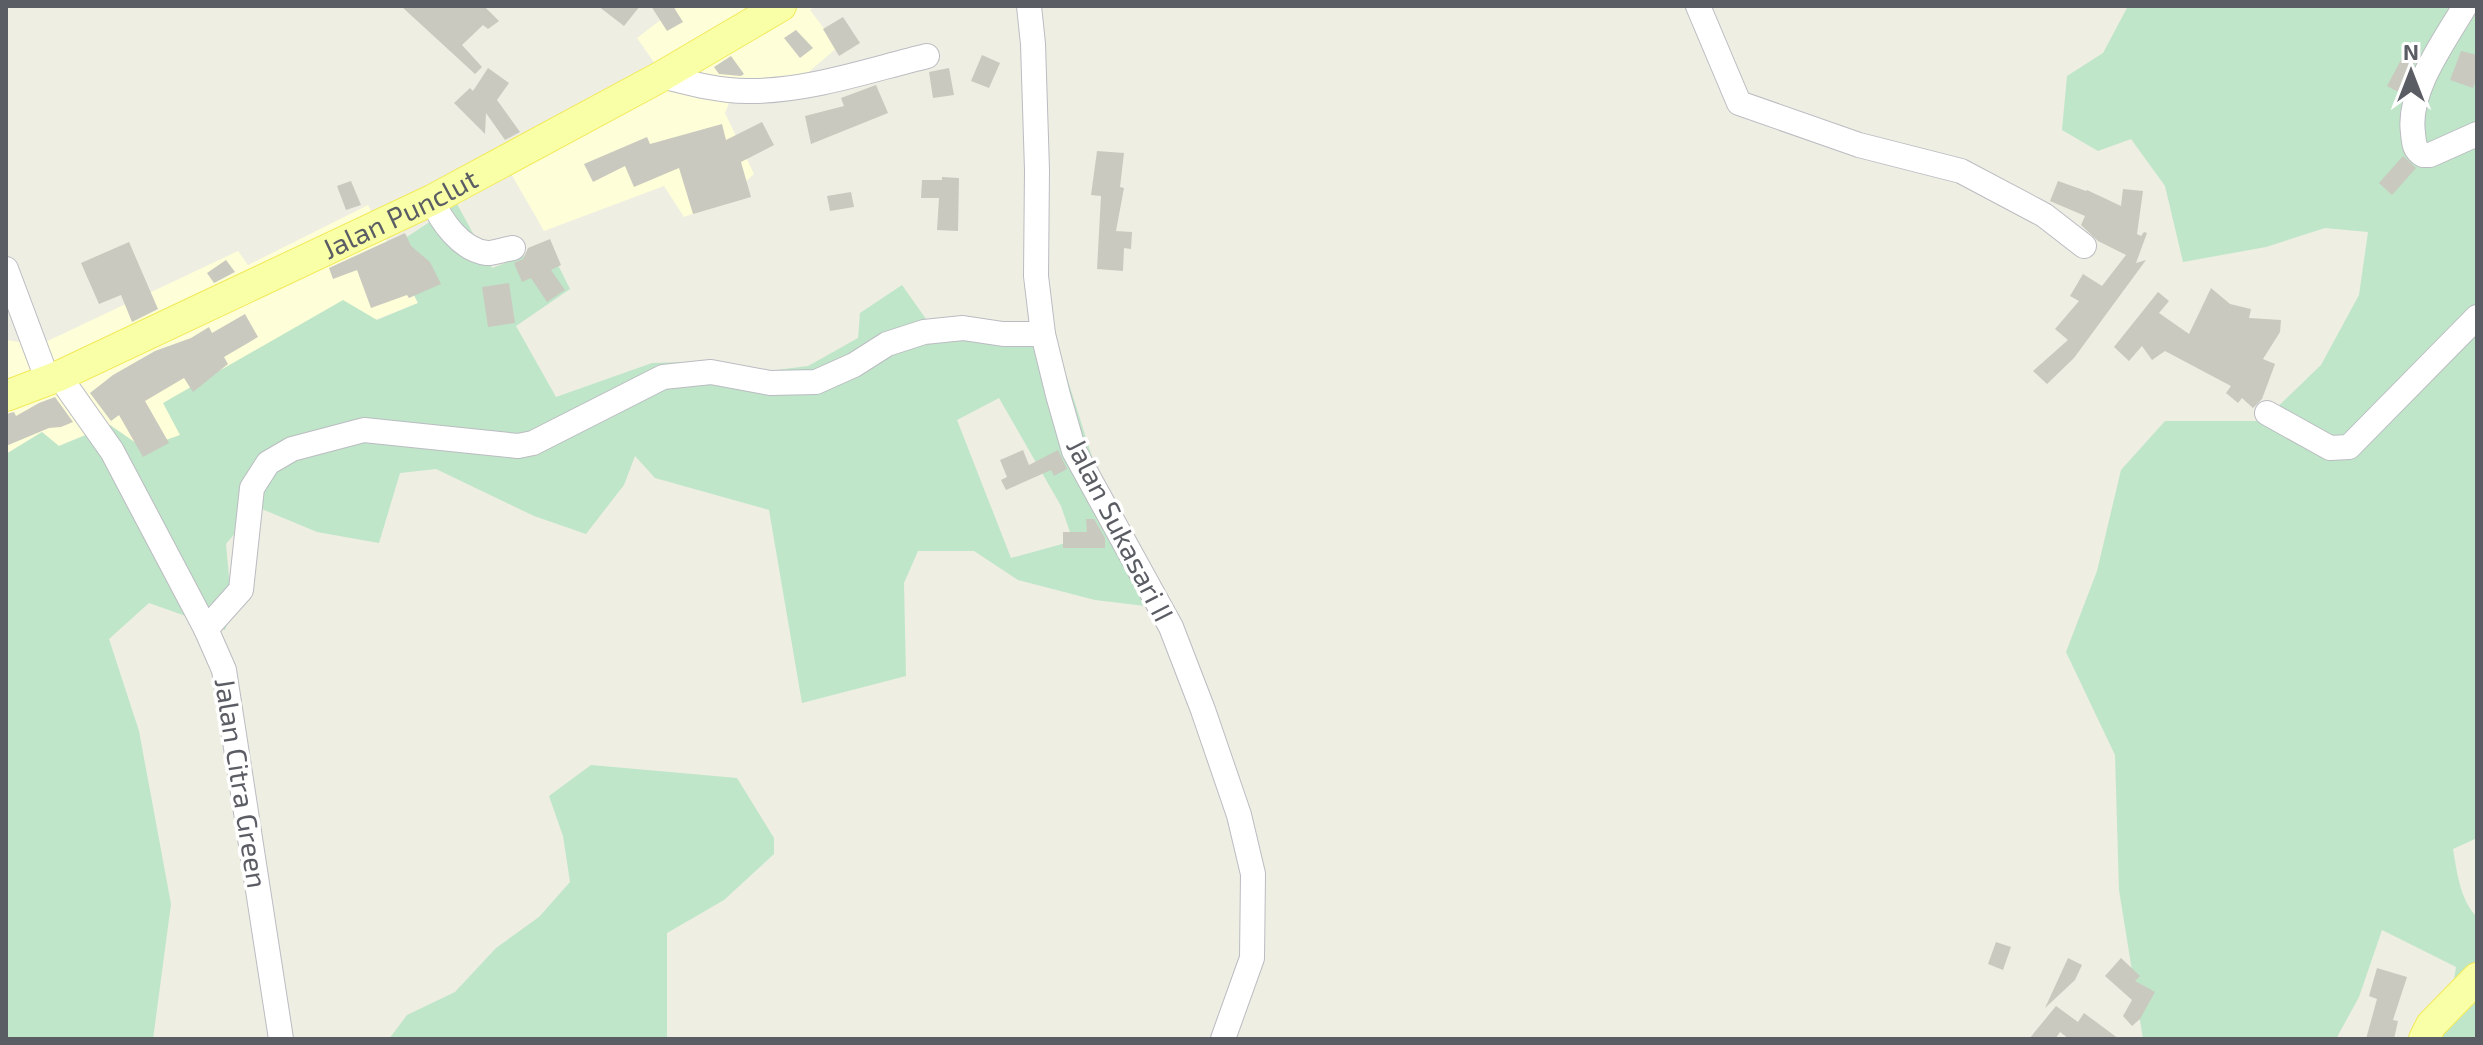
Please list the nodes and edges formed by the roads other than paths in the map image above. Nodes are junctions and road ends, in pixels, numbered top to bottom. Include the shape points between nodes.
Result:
1 (781, 6) edge
2 (1029, 6) edge
3 (1698, 6) edge
4 (2465, 6) edge
5 (927, 56) dead end
6 (662, 76) junction
7 (2477, 134) edge
8 (432, 200) junction
9 (2084, 246) dead end
10 (513, 248) dead end
11 (6, 269) edge
12 (2477, 317) edge
13 (1043, 334) junction
14 (53, 378) junction
15 (6, 396) edge
16 (2267, 413) dead end
17 (206, 629) junction
18 (2477, 978) edge
19 (281, 1039) edge
20 (1223, 1039) edge
21 (2424, 1039) edge

1 - 6 main road, Jalan Punclut
2 - 13 street, Jalan Sukasari II via 1036,276
3 - 9 street via 1739,103 1859,145 1961,171 2044,215
4 - 7 street via 2422,82 2412,126 2415,147 2423,155
5 - 6 street via 797,87 747,91
6 - 8 main road, Jalan Punclut
8 - 10 street via 440,218 472,247 488,253
8 - 14 main road, Jalan Punclut
11 - 14 street, Jalan Citra Green
12 - 16 street via 2349,447 2330,448
13 - 17 street via 963,328 924,332 887,344 816,382 770,383 711,372 663,377 518,446 364,430 292,449 268,463 252,488 241,590
13 - 20 street, Jalan Sukasari II via 1074,451 1171,627 1239,815 1253,874 1252,958
14 - 15 main road, Jalan Punclut
14 - 17 street, Jalan Citra Green via 112,451
17 - 19 street, Jalan Citra Green via 224,670
18 - 21 main road

